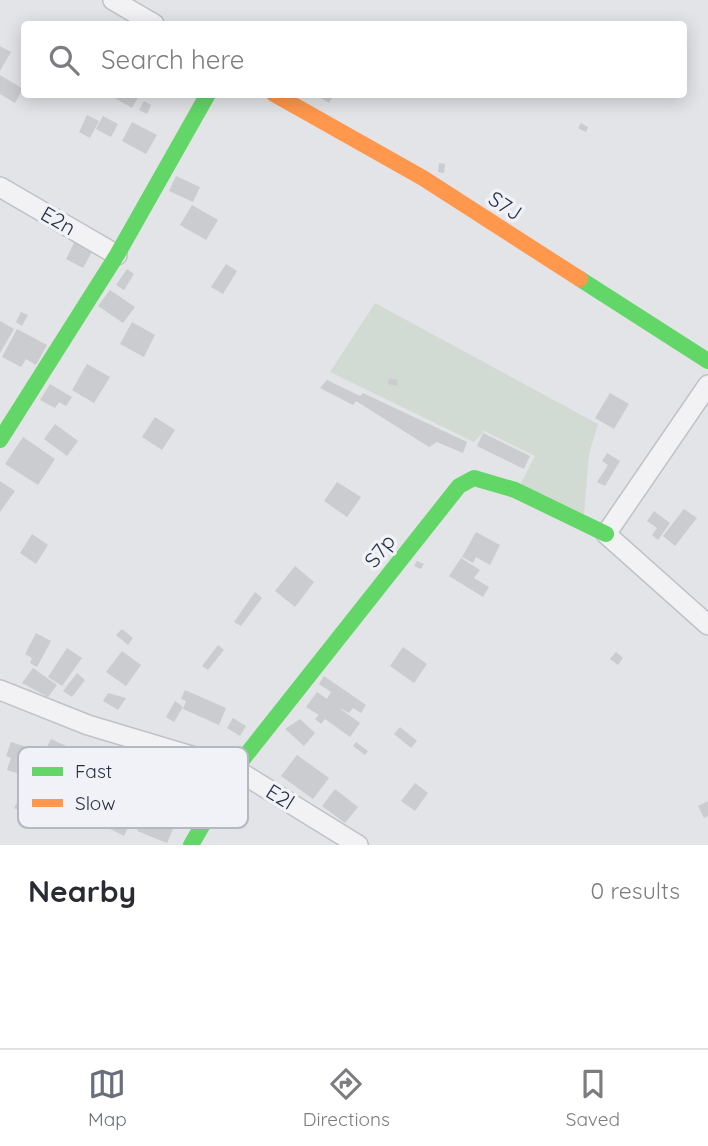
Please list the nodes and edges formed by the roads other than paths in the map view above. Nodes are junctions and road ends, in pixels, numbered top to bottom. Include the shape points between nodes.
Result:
1 (113, 0) edge
2 (149, 21) edge
3 (206, 98) edge
4 (281, 98) edge
5 (0, 187) edge
6 (117, 255) junction
7 (708, 361) edge
8 (708, 385) edge
9 (0, 440) edge
10 (606, 534) junction
11 (708, 625) edge
12 (0, 690) edge
13 (162, 747) edge
14 (248, 753) edge
15 (248, 777) edge
16 (201, 828) edge
17 (191, 845) edge
18 (358, 845) edge

1 - 2 street
3 - 6 street
4 - 7 street, S7J via 423,178
5 - 6 street, E2n
6 - 9 street
8 - 10 street
10 - 11 street
10 - 14 street, S7p via 495,483 474,478 459,486
12 - 13 street, E2l via 88,725
15 - 18 street, E2l
16 - 17 street

